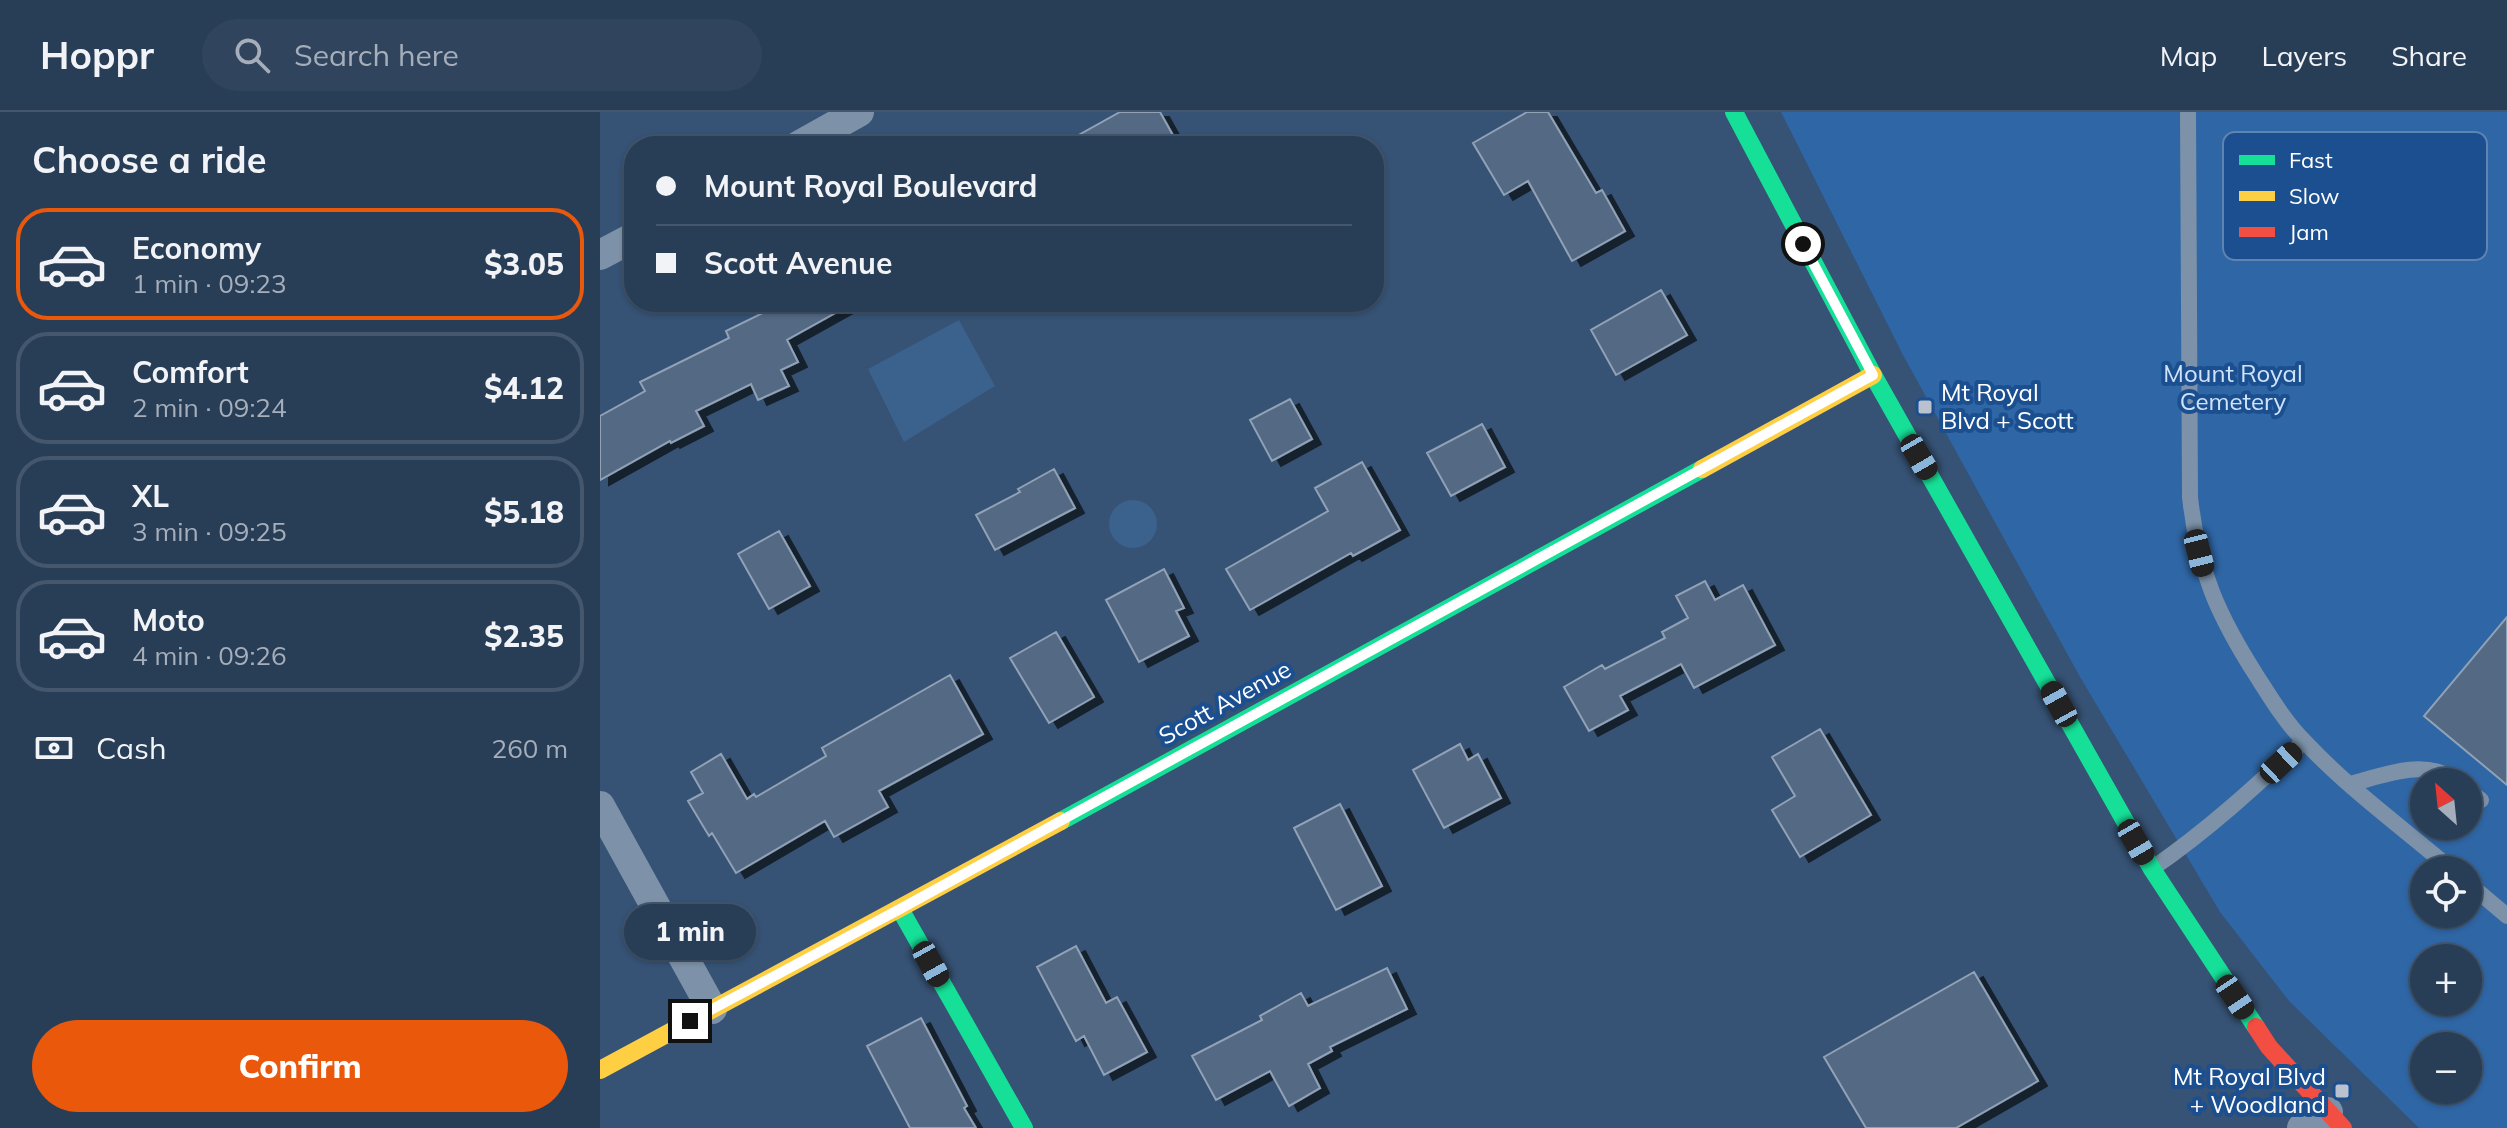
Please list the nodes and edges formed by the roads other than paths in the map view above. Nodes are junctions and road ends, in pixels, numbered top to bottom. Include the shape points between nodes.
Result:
1 (859, 112) edge
2 (1734, 112) edge
3 (2188, 112) edge
4 (816, 136) edge
5 (624, 242) edge
6 (600, 255) edge
7 (1873, 375) junction
8 (2304, 741) junction
9 (2410, 769) edge
10 (2350, 784) junction
11 (600, 806) edge
12 (2435, 856) edge
13 (2152, 869) junction
14 (2482, 895) edge
15 (900, 909) junction
16 (2507, 916) edge
17 (712, 1009) junction
18 (600, 1070) edge
19 (2336, 1120) edge
20 (1024, 1128) edge
21 (2302, 1128) edge

1 - 4 street
2 - 7 street
3 - 8 lane via 2194,534 2218,611 2276,707
5 - 6 street
7 - 13 street
7 - 15 street, Scott Avenue
8 - 10 lane
8 - 13 lane via 2235,806
9 - 10 lane
10 - 12 lane
11 - 17 street
13 - 19 street via 2269,1047
14 - 16 lane
15 - 17 street, Scott Avenue
15 - 20 street
17 - 18 street, Scott Avenue
19 - 21 street

